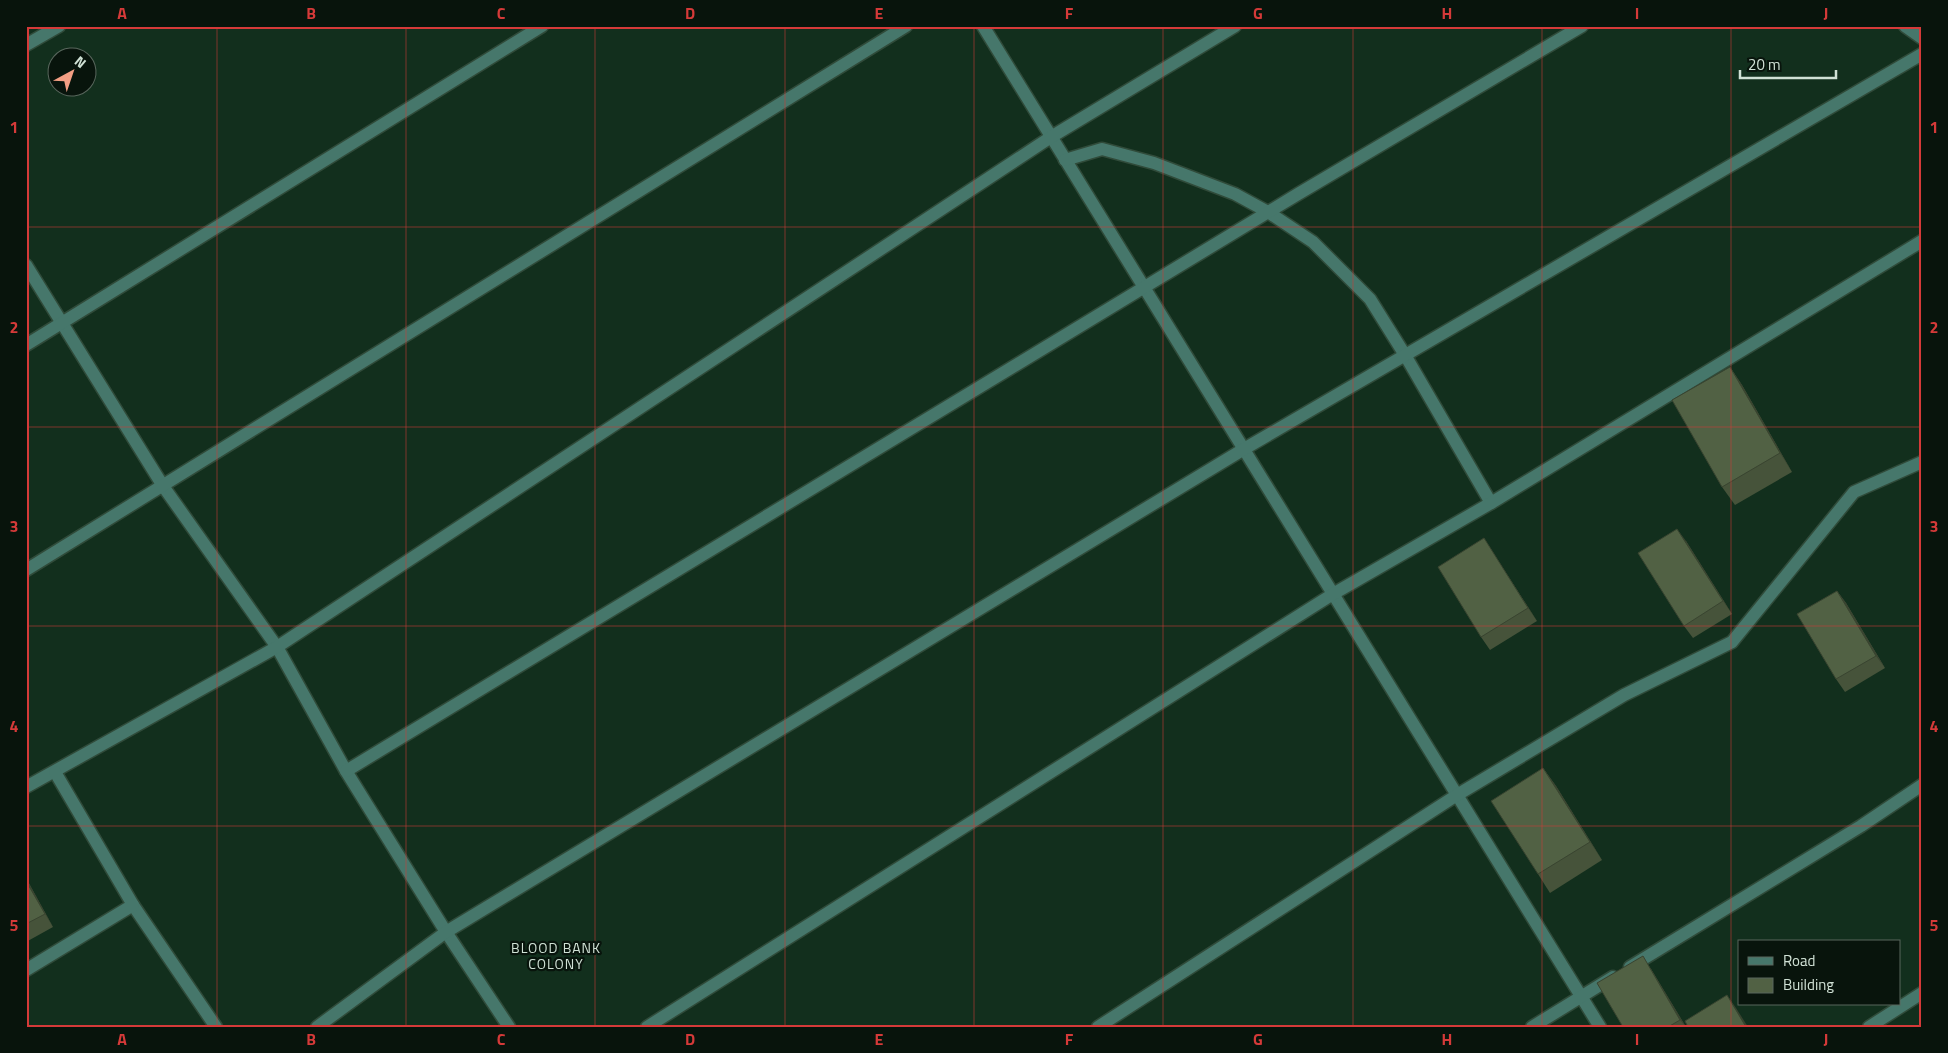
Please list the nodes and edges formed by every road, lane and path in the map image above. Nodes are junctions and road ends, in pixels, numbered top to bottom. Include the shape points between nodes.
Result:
1 (59, 26) edge
2 (542, 26) edge
3 (906, 26) edge
4 (983, 26) edge
5 (1235, 26) edge
6 (1582, 26) edge
7 (1905, 26) edge
8 (1922, 38) edge
9 (26, 45) edge
10 (1922, 54) edge
11 (1051, 137) junction
12 (1065, 160) junction
13 (1268, 212) junction
14 (1922, 240) edge
15 (26, 265) edge
16 (1145, 288) junction
17 (62, 322) junction
18 (26, 345) edge
19 (1406, 355) junction
20 (1244, 448) junction
21 (1922, 462) edge
22 (163, 486) junction
23 (1491, 503) junction
24 (26, 570) edge
25 (1333, 594) junction
26 (277, 647) junction
27 (346, 771) junction
28 (55, 772) junction
29 (1922, 785) edge
30 (26, 787) edge
31 (1457, 795) junction
32 (133, 906) junction
33 (446, 932) junction
34 (26, 970) edge
35 (1922, 993) edge
36 (1582, 996) junction
37 (216, 1027) edge
38 (317, 1027) edge
39 (509, 1027) edge
40 (647, 1027) edge
41 (1098, 1027) edge
42 (1532, 1027) edge
43 (1600, 1027) edge
44 (1869, 1027) edge

1 - 9 street
2 - 17 street
3 - 22 street
4 - 11 street
5 - 11 street
6 - 13 street
7 - 8 street
10 - 19 street
11 - 12 street
11 - 26 street
12 - 13 street via 1102,149 1154,163 1235,194
12 - 16 street
13 - 16 street
13 - 19 street via 1313,242 1370,299
14 - 23 street
15 - 17 street
16 - 20 street
16 - 27 street
17 - 18 street
17 - 22 street
19 - 20 street
19 - 23 street
20 - 25 street
20 - 33 street
21 - 31 street via 1854,492 1732,642 1624,695
22 - 24 street
22 - 26 street
23 - 25 street
25 - 31 street
25 - 40 street
26 - 27 street
26 - 28 street
27 - 33 street
28 - 30 street
28 - 32 street
29 - 36 street via 1861,826
31 - 36 street
31 - 41 street
32 - 34 street
32 - 37 street
33 - 38 street
33 - 39 street
35 - 44 street
36 - 42 street
36 - 43 street

